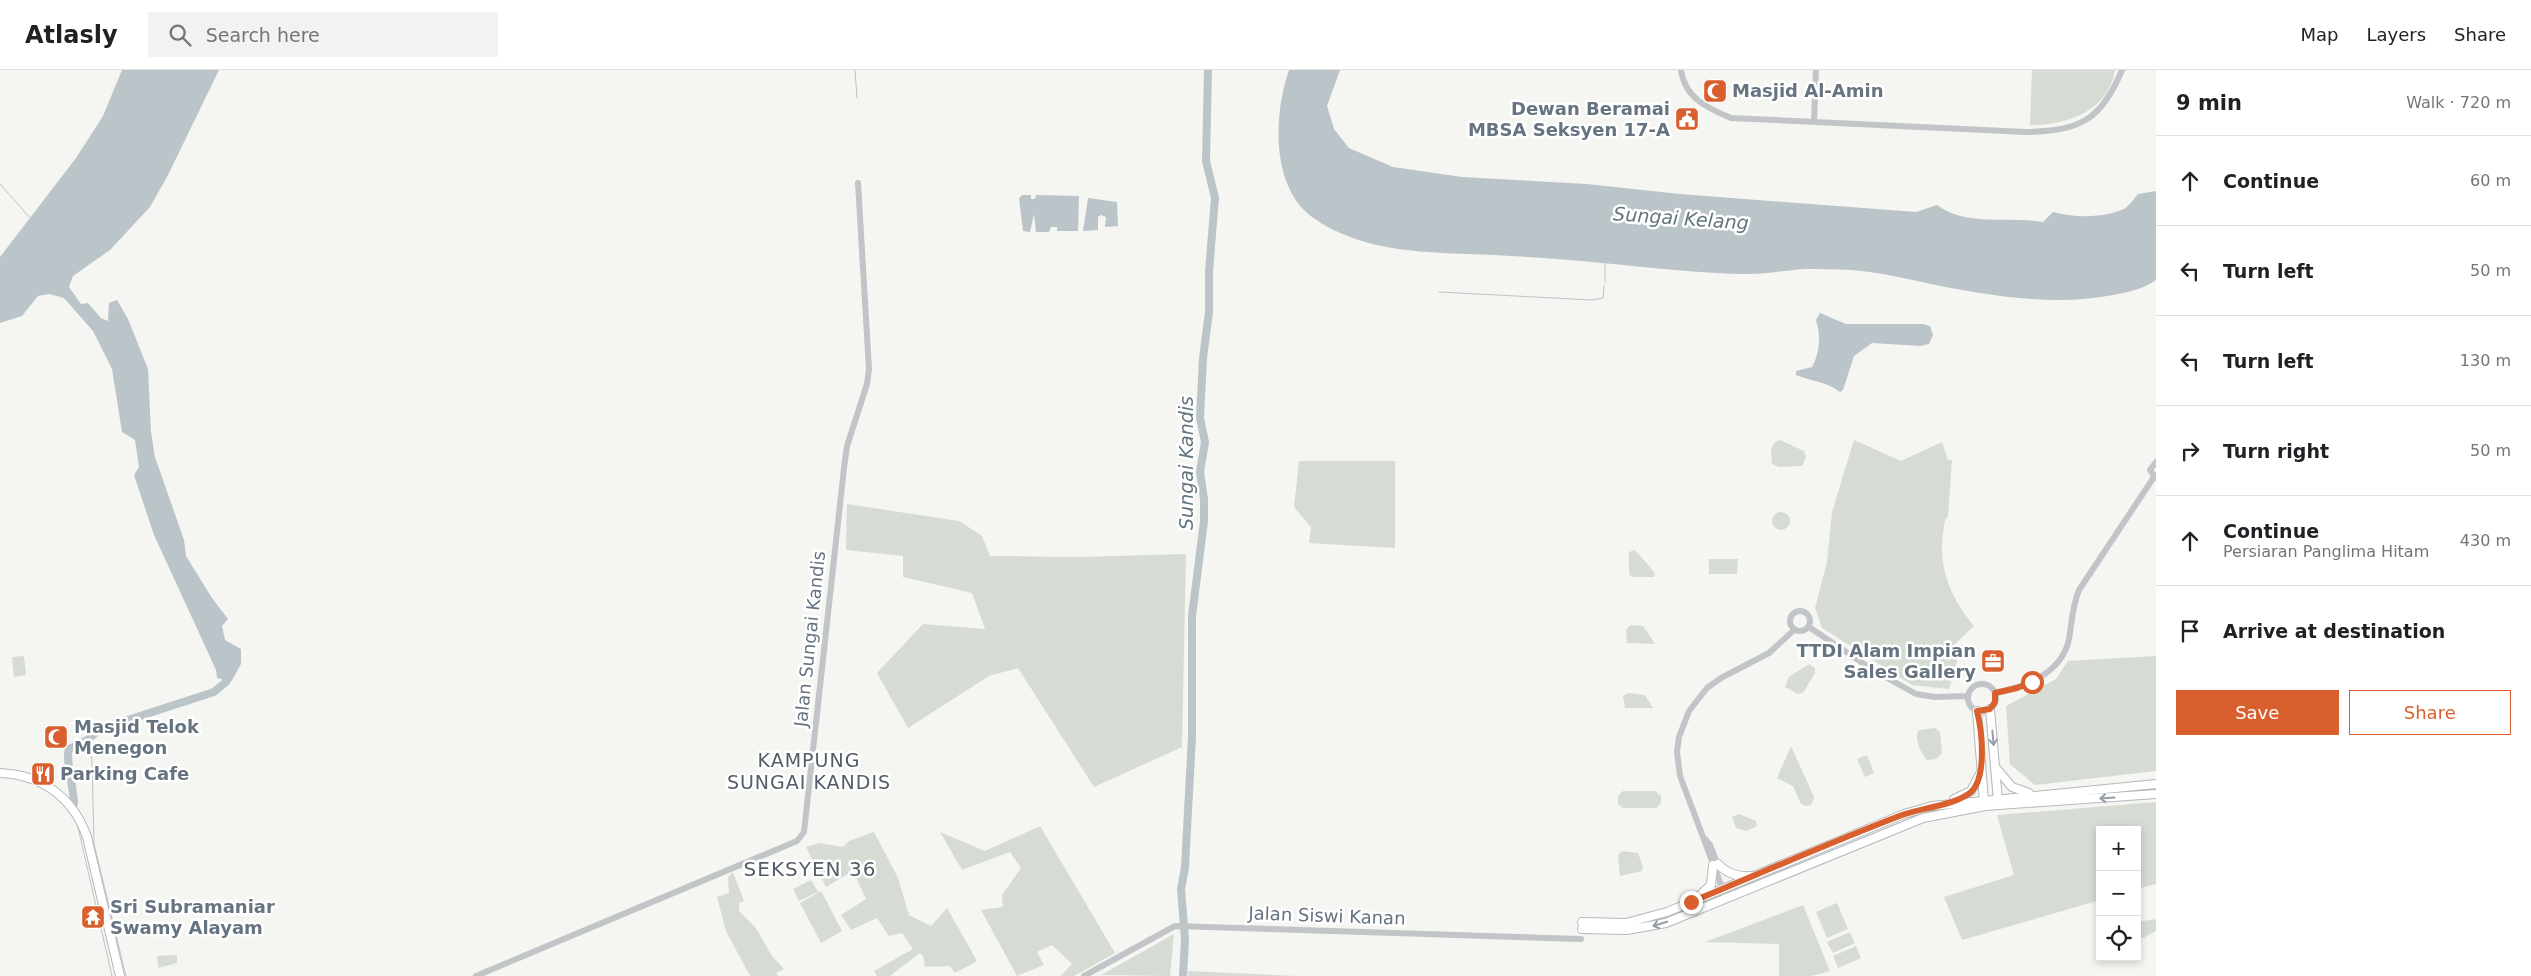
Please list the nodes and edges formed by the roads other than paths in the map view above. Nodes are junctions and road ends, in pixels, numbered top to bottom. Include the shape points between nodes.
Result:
1 (1681, 70) edge
2 (1816, 70) edge
3 (2122, 70) edge
4 (1814, 122) junction
5 (858, 183) dead end
6 (2156, 462) edge
7 (2155, 477) edge
8 (1809, 627) junction
9 (1794, 630) junction
10 (1995, 693) junction
11 (1968, 696) junction
12 (1990, 709) junction
13 (1977, 711) junction
14 (1982, 767) junction
15 (1995, 767) junction
16 (0, 773) edge
17 (2156, 784) edge
18 (2156, 794) edge
19 (2036, 795) junction
20 (1998, 802) junction
21 (1984, 803) junction
22 (1942, 804) junction
23 (1716, 865) junction
24 (1758, 875) junction
25 (1725, 888) junction
26 (1728, 897) junction
27 (1691, 902) junction
28 (1581, 939) dead end
29 (120, 976) edge
30 (476, 976) edge
31 (1084, 976) edge

1 - 4 street via 1686,86 1698,102 1731,118
2 - 4 street
3 - 4 street via 2107,101 2092,116 2060,130 2026,132
5 - 30 street, Jalan Sungai Kandis via 869,375 845,460 804,832 796,841
6 - 7 street via 2150,470
7 - 10 street via 2079,590 2074,601 2069,640 2057,663 2032,682
8 - 9 street via 1802,631
8 - 9 street via 1808,615 1796,612 1790,619
8 - 11 street via 1916,694
9 - 23 street via 1769,653 1707,688 1683,722 1678,767
10 - 11 street via 1990,686 1981,684 1972,688
10 - 12 street via 1995,702
11 - 13 street via 1970,705
12 - 13 street
12 -> 15 main road
13 - 14 main road
14 - 21 main road
14 - 22 main road via 1971,792
15 - 19 main road via 2012,787
15 - 20 main road
16 - 29 main road via 25,776 44,783 64,798 82,823
17 - 19 main road
18 -> 20 main road
19 - 20 main road
20 - 21 main road
21 - 22 main road
21 - 26 main road via 1898,827
22 - 24 main road via 1904,814
23 - 24 main road via 1741,877
23 - 25 street
23 - 27 main road via 1711,885
24 - 25 main road
25 - 26 street
25 - 27 main road
26 -> 27 main road via 1645,929 1582,925 1640,921
28 - 31 street, Jalan Siswi Kanan via 1172,927

